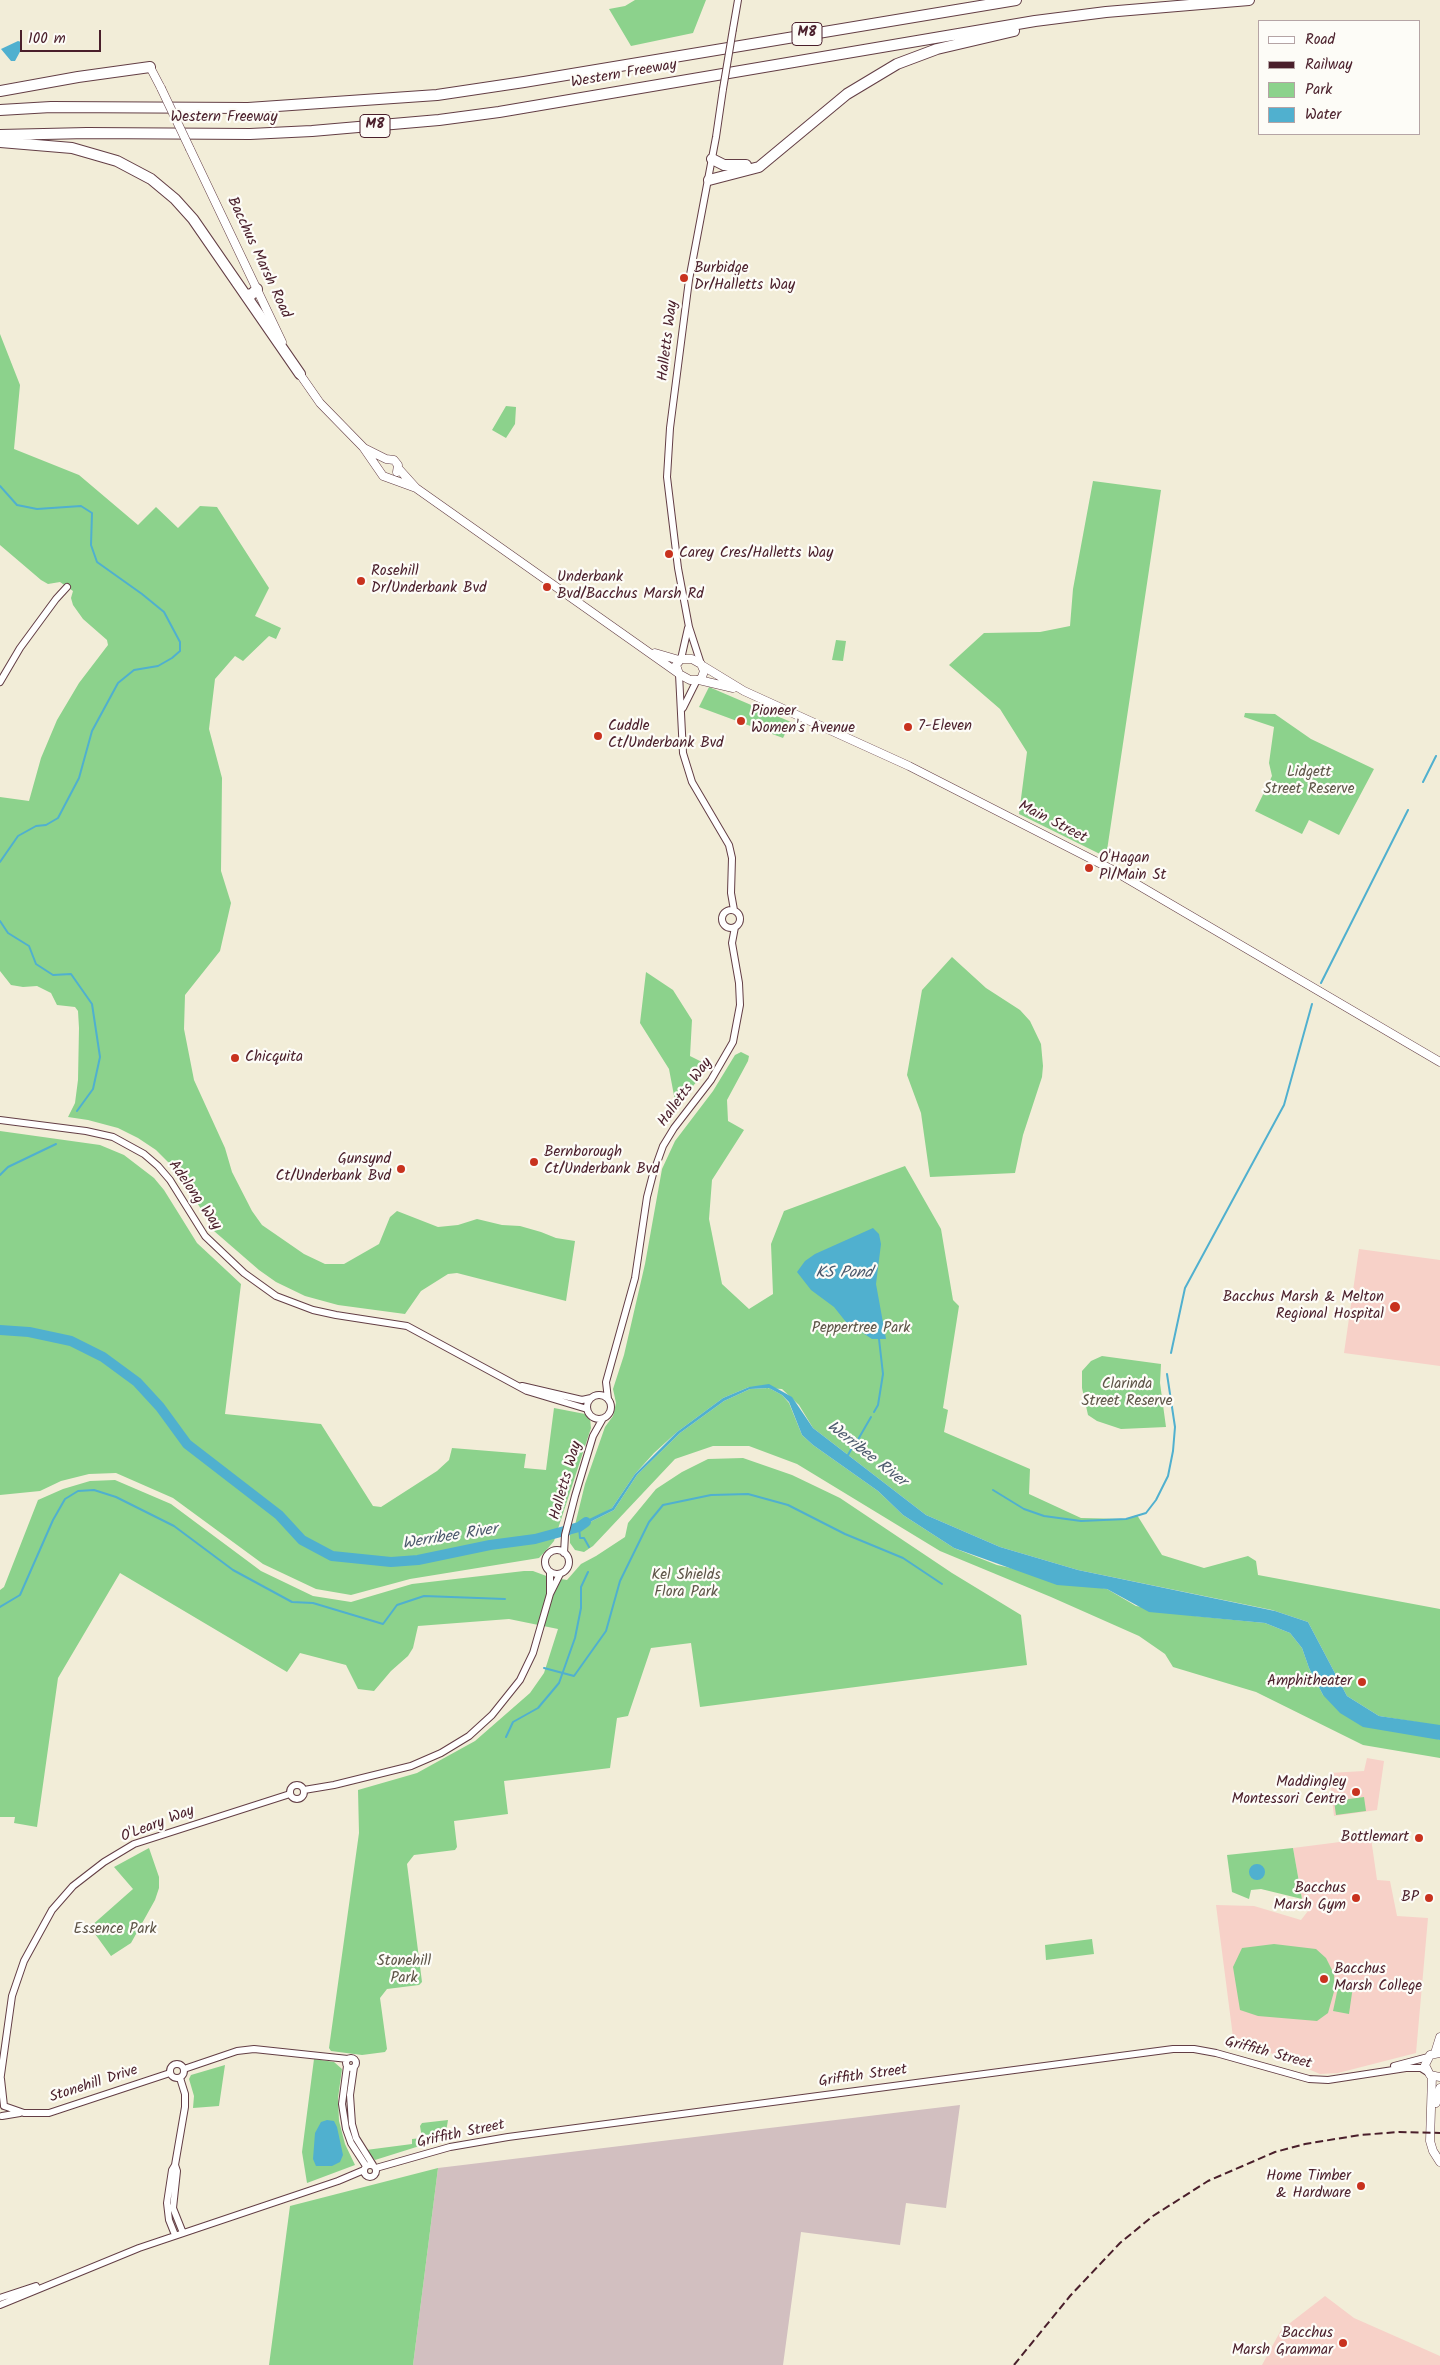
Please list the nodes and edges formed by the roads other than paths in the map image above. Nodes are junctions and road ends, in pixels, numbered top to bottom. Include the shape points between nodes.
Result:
1 (738, 0) edge
2 (1016, 0) edge
3 (1249, 0) edge
4 (1106, 12) junction
5 (150, 67) joint
6 (0, 91) edge
7 (0, 110) edge
8 (798, 134) junction
9 (0, 135) edge
10 (0, 142) edge
11 (712, 159) junction
12 (708, 180) junction
13 (256, 289) junction
14 (244, 294) junction
15 (300, 374) junction
16 (363, 447) junction
17 (386, 459) junction
18 (379, 468) junction
19 (398, 468) junction
20 (390, 477) junction
21 (416, 488) junction
22 (68, 587) dead end
23 (689, 627) junction
24 (630, 638) junction
25 (680, 659) junction
26 (702, 665) junction
27 (679, 674) junction
28 (698, 680) junction
29 (0, 682) edge
30 (744, 691) junction
31 (682, 711) junction
32 (731, 910) junction
33 (732, 929) junction
34 (1440, 1062) edge
35 (0, 1120) edge
36 (606, 1382) junction
37 (518, 1385) junction
38 (598, 1395) junction
39 (591, 1398) junction
40 (608, 1398) junction
41 (587, 1409) junction
42 (591, 1416) junction
43 (602, 1420) junction
44 (594, 1434) junction
45 (565, 1534) junction
46 (553, 1550) junction
47 (564, 1553) junction
48 (550, 1572) junction
49 (560, 1574) junction
50 (550, 1594) junction
51 (1440, 2037) edge
52 (1434, 2054) edge
53 (349, 2064) junction
54 (184, 2069) junction
55 (170, 2073) junction
56 (1434, 2075) edge
57 (180, 2078) junction
58 (1339, 2078) junction
59 (0, 2080) edge
60 (1440, 2088) edge
61 (3, 2105) edge
62 (24, 2113) junction
63 (1, 2117) edge
64 (1432, 2122) junction
65 (1440, 2162) edge
66 (175, 2165) junction
67 (375, 2168) junction
68 (365, 2171) junction
69 (183, 2233) junction
70 (175, 2235) junction
71 (57, 2280) junction
72 (0, 2298) edge
73 (0, 2305) edge

1 - 11 street, Halletts Way, bridge
2 - 7 highway, Western Freeway / M8 via 437,95 248,108 51,107
3 - 4 highway, Western Freeway / M8
4 - 8 highway via 990,36 911,58 860,86
4 - 9 highway, Western Freeway / M8 via 871,47 439,120 312,132
5 - 6 highway
5 - 13 main road, Bacchus Marsh Road, bridge
8 - 11 highway via 749,164 731,166
8 - 12 highway via 759,167
10 - 14 highway via 72,148 117,161 139,172 188,213
11 - 12 street, Halletts Way
12 - 23 street, Halletts Way via 689,280 668,468 678,568
13 - 14 highway via 251,295
13 - 15 main road, Bacchus Marsh Road
14 - 15 highway
15 - 16 main road, Bacchus Marsh Road via 330,415
16 - 17 main road, Bacchus Marsh Road
16 - 18 main road, Bacchus Marsh Road
17 - 18 main road
17 - 19 main road via 394,460
18 - 20 main road via 383,476
19 - 20 main road
19 - 21 main road
20 - 21 main road
21 - 24 main road
22 - 29 street via 20,648
23 - 25 street, Halletts Way
23 - 26 street, Halletts Way
24 - 25 main road via 658,654
24 - 27 main road
25 - 26 main road via 692,659
25 - 27 main road via 676,666
26 - 28 main road via 704,674
26 - 30 main road, Main Street
27 - 28 main road
27 - 31 street
28 - 30 main road, Main Street
28 - 31 street
30 - 34 main road, Main Street via 903,763 1109,868
31 - 32 street via 681,738 687,768 729,845 732,858
32 - 33 street via 738,914 740,920
32 - 33 street via 722,918 723,924
33 - 36 street, Halletts Way via 740,1005 733,1042 712,1080 663,1146 647,1197 635,1278
35 - 37 street, Adelong Way via 113,1137 144,1154 158,1166 205,1236 244,1273 276,1296 336,1316 407,1326
36 - 38 street, Halletts Way
36 - 40 street, Halletts Way
37 - 39 street, Adelong Way via 582,1400
37 - 41 street, Adelong Way via 527,1392
38 - 39 street
38 - 40 street
39 - 41 street
40 - 43 street via 612,1409
41 - 42 street
42 - 43 street
42 - 44 street
43 - 44 street
44 - 45 street, Halletts Way
45 - 46 street, Halletts Way
45 - 47 street, Halletts Way
46 - 47 street
46 - 48 street via 544,1561
47 - 49 street via 568,1565
48 - 49 street
48 - 50 street
49 - 50 street
50 - 59 street, O'Leary Way via 533,1653 520,1680 492,1715 469,1736 411,1766 304,1790 299,1798 290,1794 134,1844 73,1886 52,1910 24,1961 12,1996
51 - 52 main road
52 - 56 main road via 1425,2065
52 - 58 street, Griffith Street
53 - 54 street via 334,2058 254,2049 237,2051
53 - 67 street via 352,2124 356,2138
53 - 68 street via 342,2104 346,2129
54 - 55 street via 175,2064
54 - 57 street
55 - 57 street
55 - 62 street, Stonehill Drive via 49,2113
56 - 58 street, Griffith Street via 1421,2068 1406,2068
56 - 64 main road
57 - 66 street via 185,2107
58 - 67 street, Griffith Street via 1300,2078 1216,2053 1173,2049 508,2137 450,2147
59 - 61 street, O'Leary Way
60 - 64 main road
61 - 62 street
61 - 63 street, O'Leary Way
62 - 63 street
64 - 65 main road via 1431,2147
66 - 69 street via 173,2208
66 - 70 street via 167,2203
67 - 68 street
67 - 68 street via 373,2177
68 - 69 street
69 - 70 street
70 - 71 street
71 - 72 street
71 - 73 street

